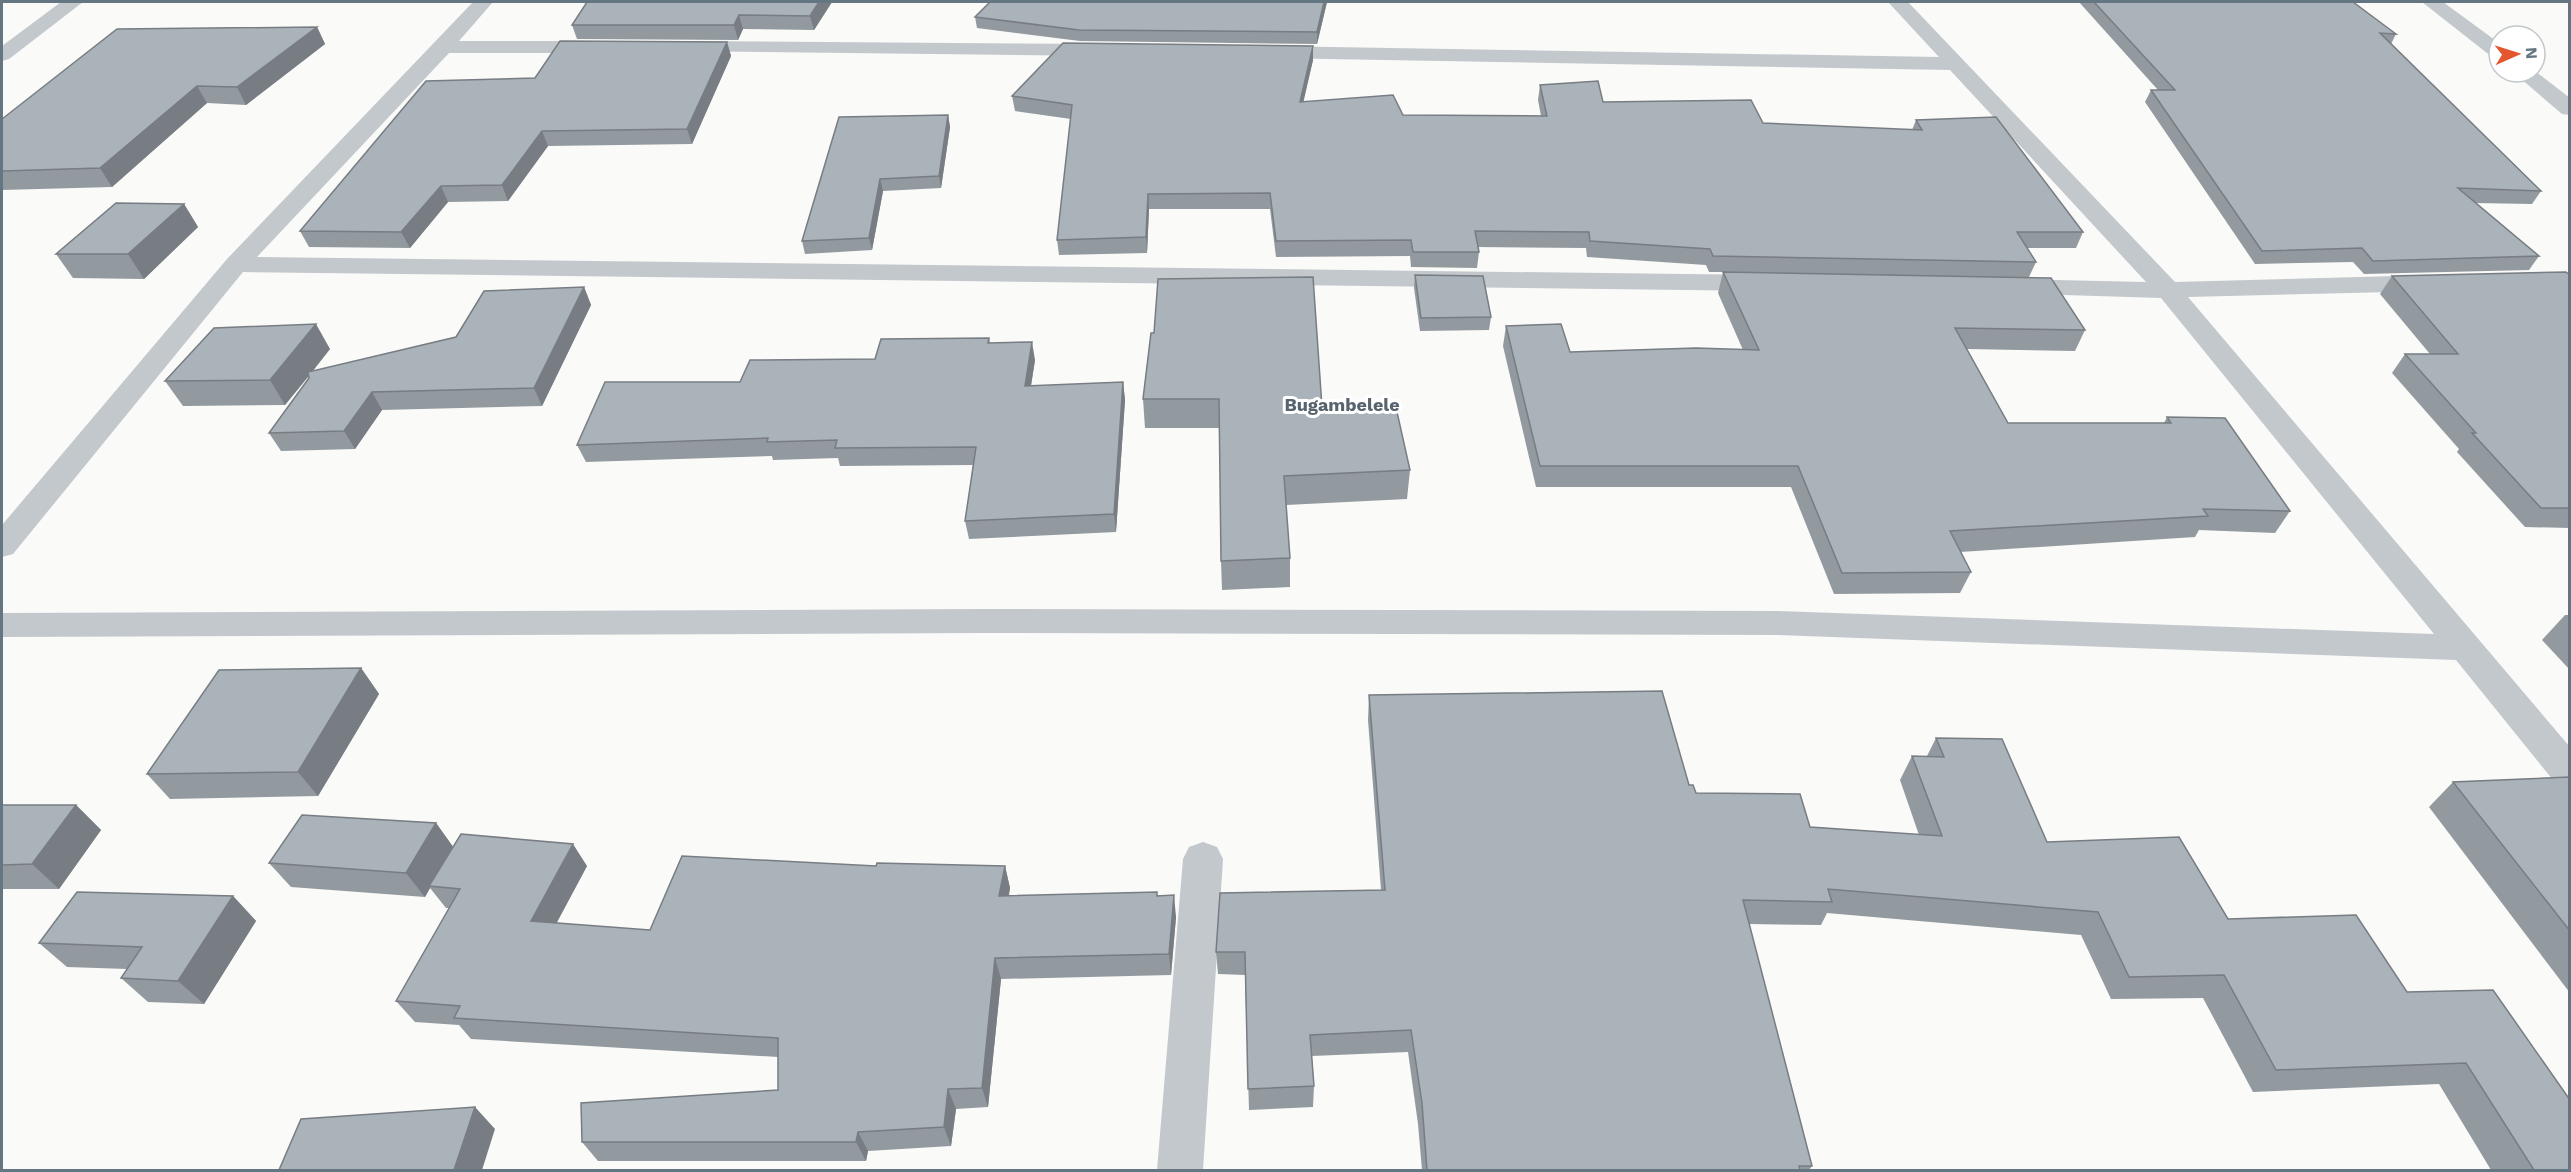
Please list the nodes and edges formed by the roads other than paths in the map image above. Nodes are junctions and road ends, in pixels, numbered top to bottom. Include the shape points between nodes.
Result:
1 (74, 2) edge
2 (1898, 2) edge
3 (2431, 2) edge
4 (474, 4) edge
5 (2487, 44) edge
6 (443, 47) junction
7 (618, 47) edge
8 (664, 47) edge
9 (1124, 50) edge
10 (1243, 51) edge
11 (2, 55) edge
12 (1958, 64) junction
13 (2538, 84) edge
14 (2570, 109) edge
15 (236, 264) junction
16 (2462, 282) edge
17 (1788, 283) edge
18 (1990, 287) edge
19 (2168, 290) junction
20 (2, 546) edge
21 (2, 625) edge
22 (2466, 648) junction
23 (2570, 774) edge
24 (1203, 859) dead end
25 (1180, 1170) edge

1 - 11 street
2 - 12 street
3 - 5 street
4 - 6 street
6 - 7 street
6 - 15 street
8 - 9 street
10 - 12 street
12 - 19 street
13 - 14 street
15 - 17 street
15 - 20 street
16 - 19 street
18 - 19 street
19 - 22 street
21 - 22 street via 1778,623
22 - 23 street
24 - 25 street

